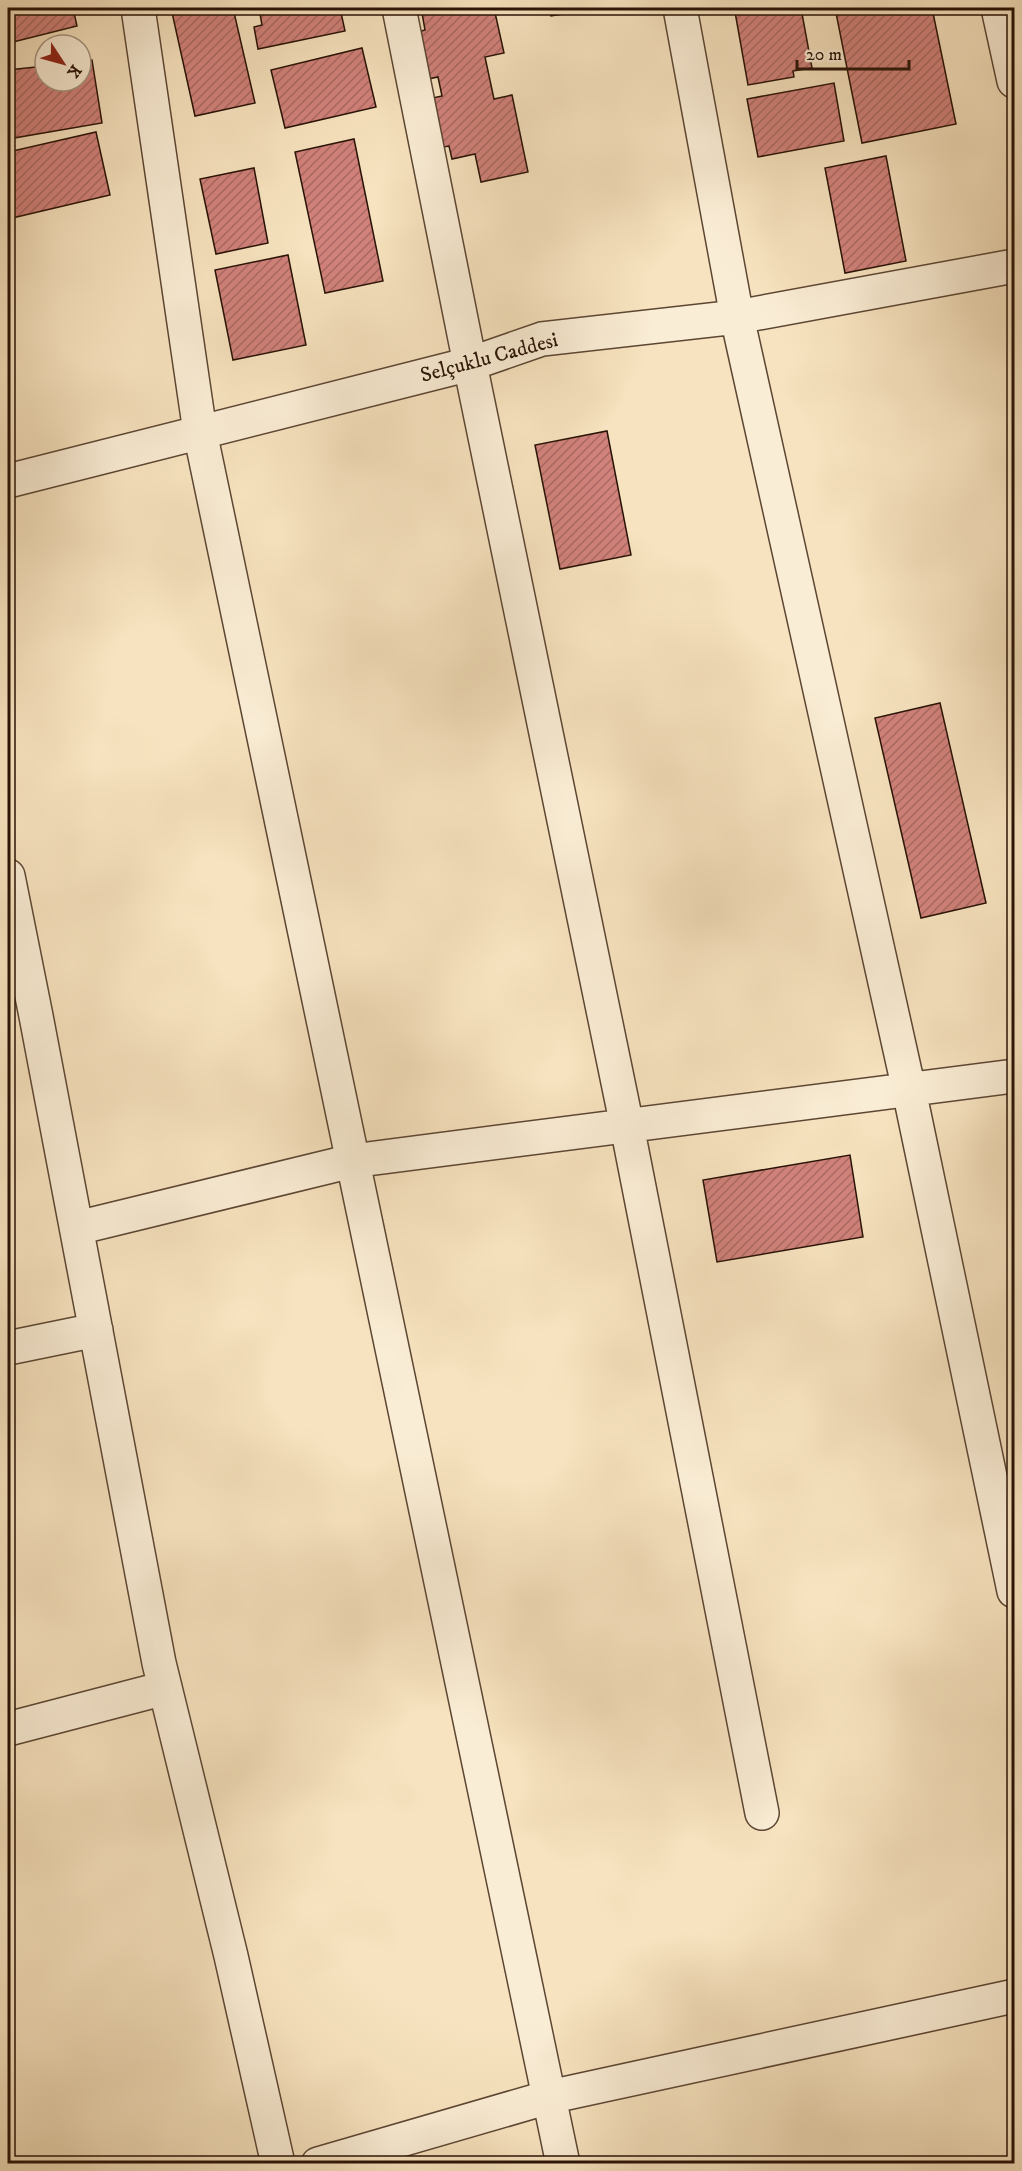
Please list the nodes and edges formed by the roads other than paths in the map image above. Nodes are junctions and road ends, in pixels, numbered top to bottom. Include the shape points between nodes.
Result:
1 (138, 8) edge
2 (399, 8) edge
3 (680, 8) edge
4 (998, 8) edge
5 (1014, 81) edge
6 (1014, 266) edge
7 (737, 317) junction
8 (470, 364) junction
9 (200, 432) junction
10 (8, 481) edge
11 (8, 876) edge
12 (1014, 1076) edge
13 (909, 1090) junction
14 (627, 1126) junction
15 (352, 1161) junction
16 (77, 1228) junction
17 (96, 1330) junction
18 (8, 1348) edge
19 (1014, 1591) edge
20 (165, 1688) junction
21 (8, 1729) edge
22 (762, 1813) dead end
23 (1014, 1996) edge
24 (549, 2097) junction
25 (278, 2163) edge
26 (318, 2163) edge
27 (563, 2163) edge

1 - 9 street
2 - 8 street
3 - 7 street
4 - 5 street
6 - 7 street, Selçuklu Caddesi
7 - 8 street, Selçuklu Caddesi via 542,339
7 - 13 street
8 - 9 street, Selçuklu Caddesi
8 - 14 street
9 - 10 street, Selçuklu Caddesi
9 - 15 street
11 - 16 street
12 - 13 street
13 - 14 street
13 - 19 street
14 - 15 street
14 - 22 street
15 - 16 street
15 - 24 street
16 - 17 street
17 - 18 street
17 - 20 street
20 - 21 street
20 - 25 street
23 - 24 street
24 - 26 street
24 - 27 street

